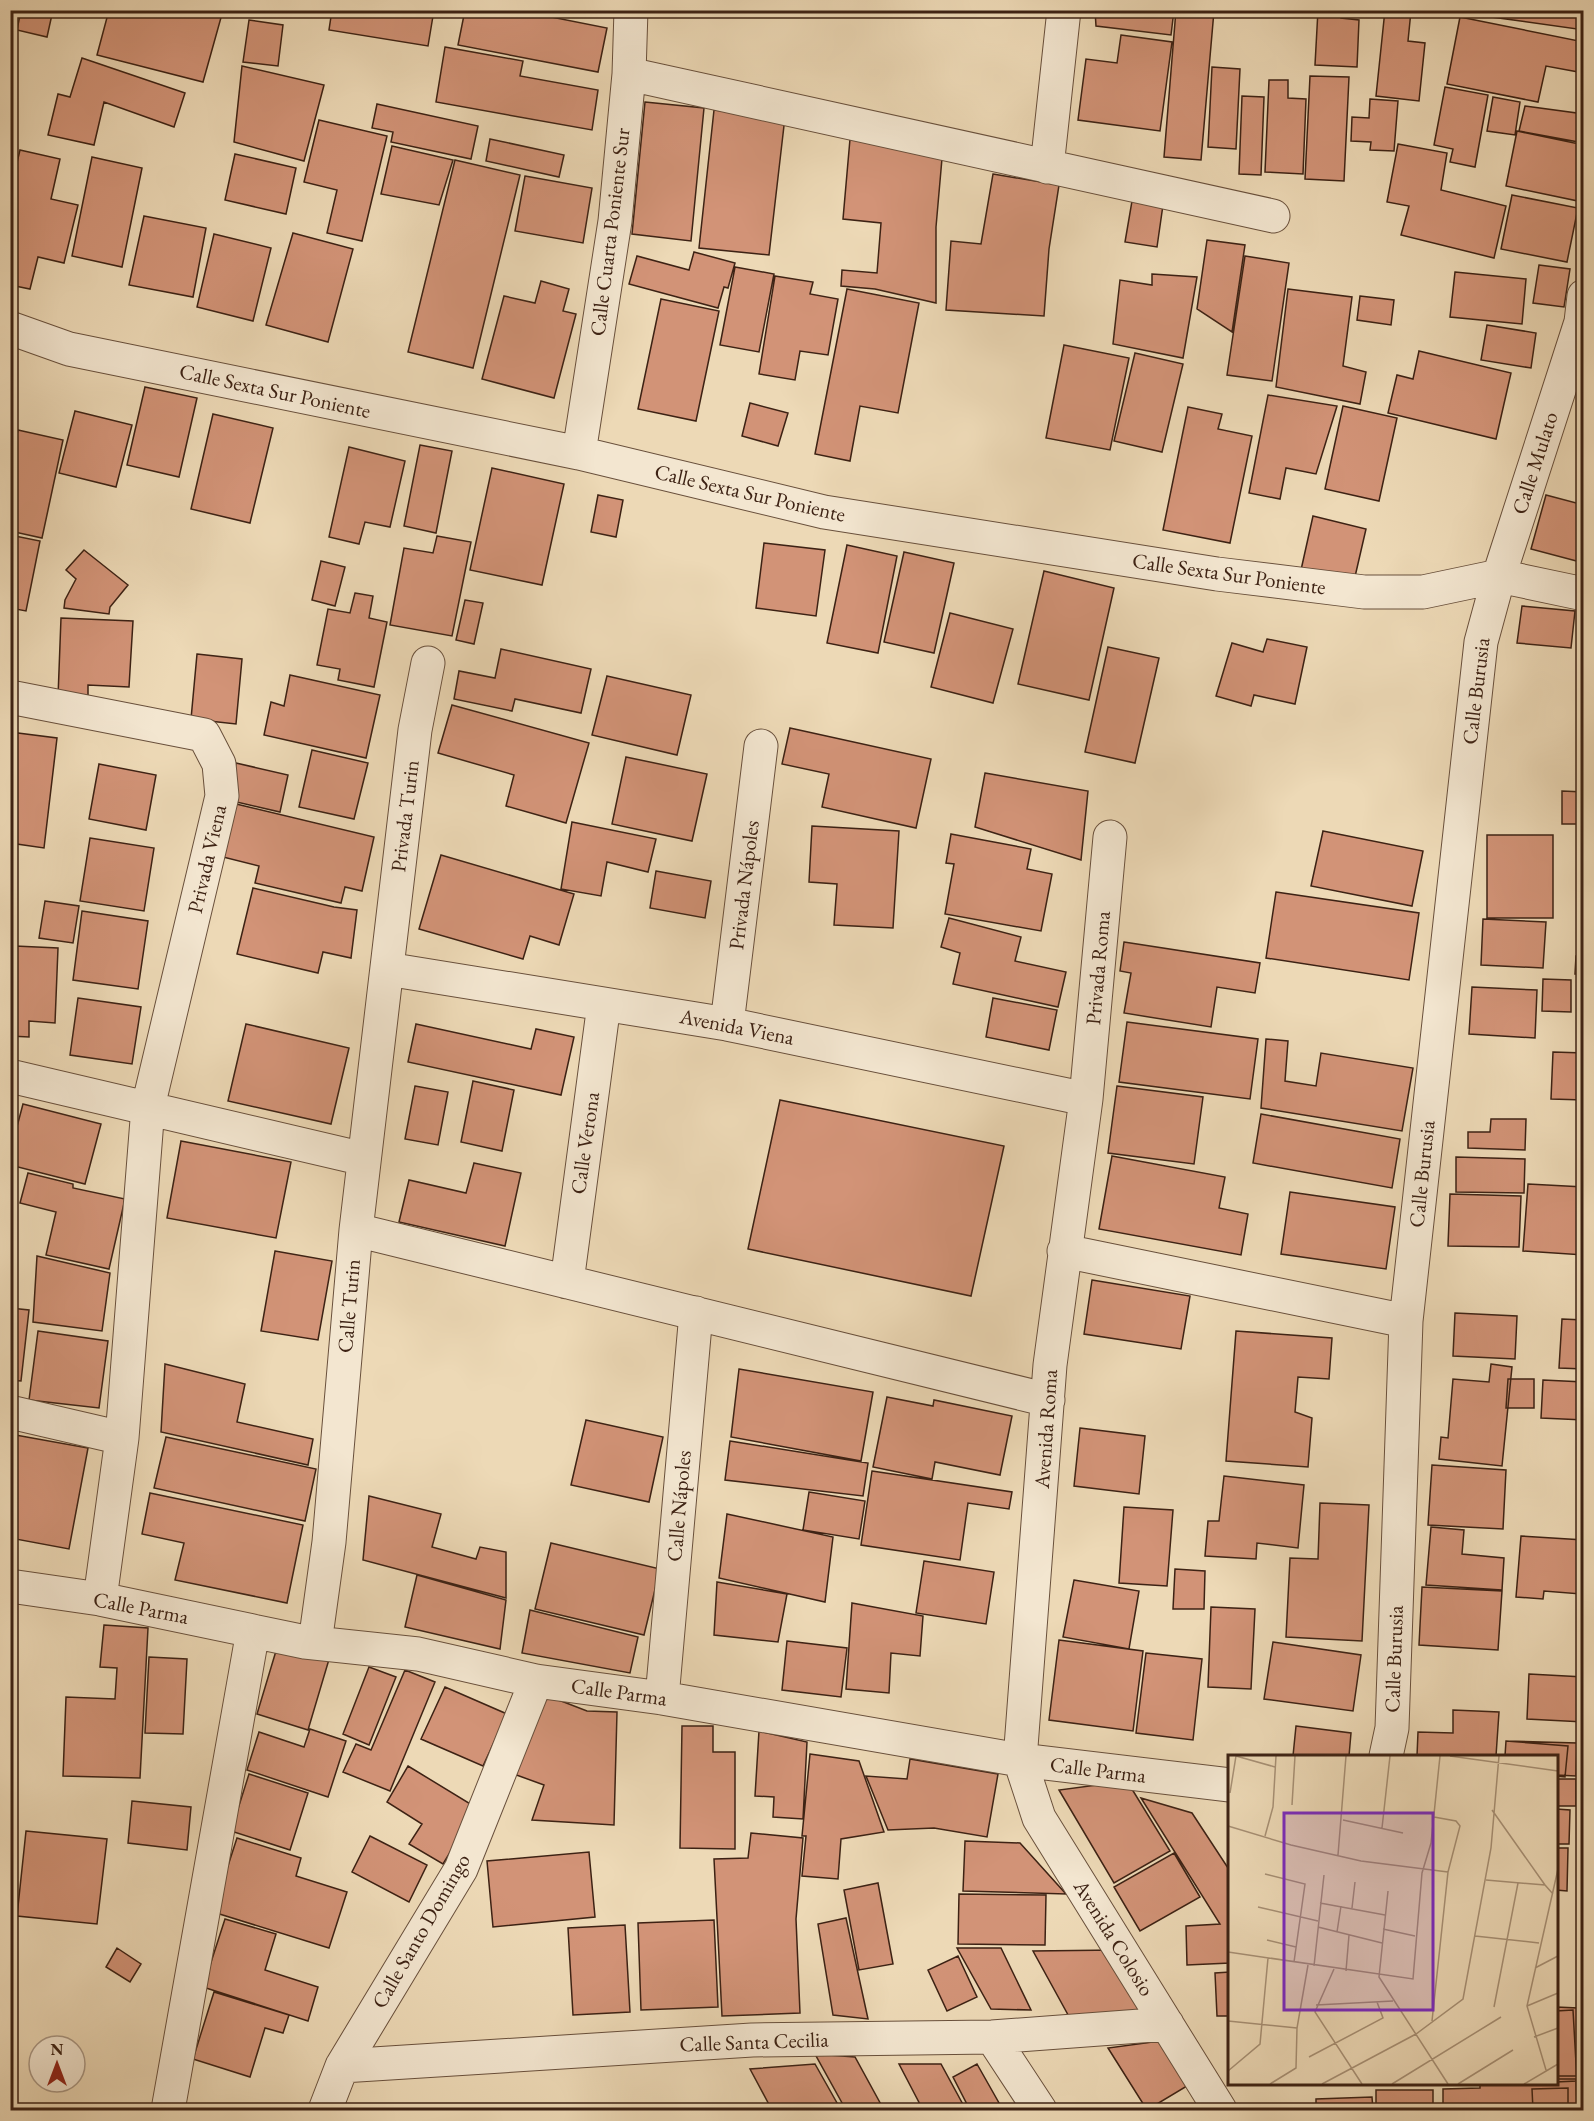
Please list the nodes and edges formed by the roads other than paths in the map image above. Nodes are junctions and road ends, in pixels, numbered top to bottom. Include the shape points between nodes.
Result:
1 (631, 10) edge
2 (1064, 10) edge
3 (629, 74) junction
4 (1047, 167) junction
5 (1273, 216) dead end
6 (1584, 296) edge
7 (10, 328) edge
8 (579, 453) junction
9 (1496, 585) junction
10 (1584, 594) edge
11 (428, 663) dead end
12 (10, 697) edge
13 (761, 746) dead end
14 (1110, 837) dead end
15 (387, 969) junction
16 (604, 1004) junction
17 (727, 1024) junction
18 (10, 1076) edge
19 (1086, 1099) junction
20 (148, 1107) junction
21 (364, 1159) junction
22 (356, 1230) junction
23 (1065, 1251) junction
24 (567, 1282) junction
25 (696, 1313) junction
26 (1406, 1321) junction
27 (1048, 1400) junction
28 (10, 1412) edge
29 (122, 1438) junction
30 (10, 1586) edge
31 (100, 1599) junction
32 (253, 1631) junction
33 (315, 1643) junction
34 (536, 1681) junction
35 (662, 1698) junction
36 (1386, 1755) edge
37 (1020, 1760) junction
38 (1228, 1785) edge
39 (1167, 2024) junction
40 (992, 2037) junction
41 (342, 2066) junction
42 (168, 2110) edge
43 (325, 2110) edge
44 (1040, 2110) edge
45 (1220, 2110) edge

1 - 3 street, Calle Cuarta Poniente Sur
2 - 4 street
3 - 4 street
3 - 8 street, Calle Cuarta Poniente Sur via 615,221
4 - 5 street
6 - 9 street, Calle Mulato via 1581,322
7 - 8 street, Calle Sexta Sur Poniente via 69,349
8 - 9 street, Calle Sexta Sur Poniente via 824,512 1229,576 1364,592 1423,592
9 - 10 street
9 - 26 street, Calle Burusia via 1481,642
11 - 15 street, Privada Turin via 415,730
12 - 20 street, Privada Viena via 204,735 219,764 222,796
13 - 17 street, Privada Nápoles
14 - 19 street, Privada Roma
15 - 16 street, Avenida Viena
15 - 21 street, Calle Turin
16 - 17 street, Avenida Viena
16 - 24 street, Calle Verona
17 - 19 street, Avenida Viena
18 - 20 street
19 - 23 street, Avenida Roma
20 - 21 street
20 - 29 street
21 - 22 street, Calle Turin
22 - 24 street
22 - 33 street, Calle Turin via 329,1542
23 - 26 street
23 - 27 street, Avenida Roma
24 - 25 street
25 - 27 street
25 - 35 street, Calle Nápoles
26 - 36 street, Calle Burusia via 1392,1728
27 - 37 street, Avenida Roma
28 - 29 street
29 - 31 street
30 - 31 street, Calle Parma
31 - 32 street, Calle Parma
32 - 33 street, Calle Parma
32 - 42 street
33 - 34 street, Calle Parma via 418,1654
34 - 35 street, Calle Parma
34 - 41 street, Calle Santo Domingo via 461,1869
35 - 37 street, Calle Parma
37 - 38 street, Calle Parma
37 - 39 street, Avenida Colosio via 1039,1818
39 - 40 street, Calle Santa Cecilia
39 - 45 street, Avenida Colosio
40 - 41 street, Calle Santa Cecilia via 752,2040
40 - 44 street
41 - 43 street, Calle Santo Domingo

